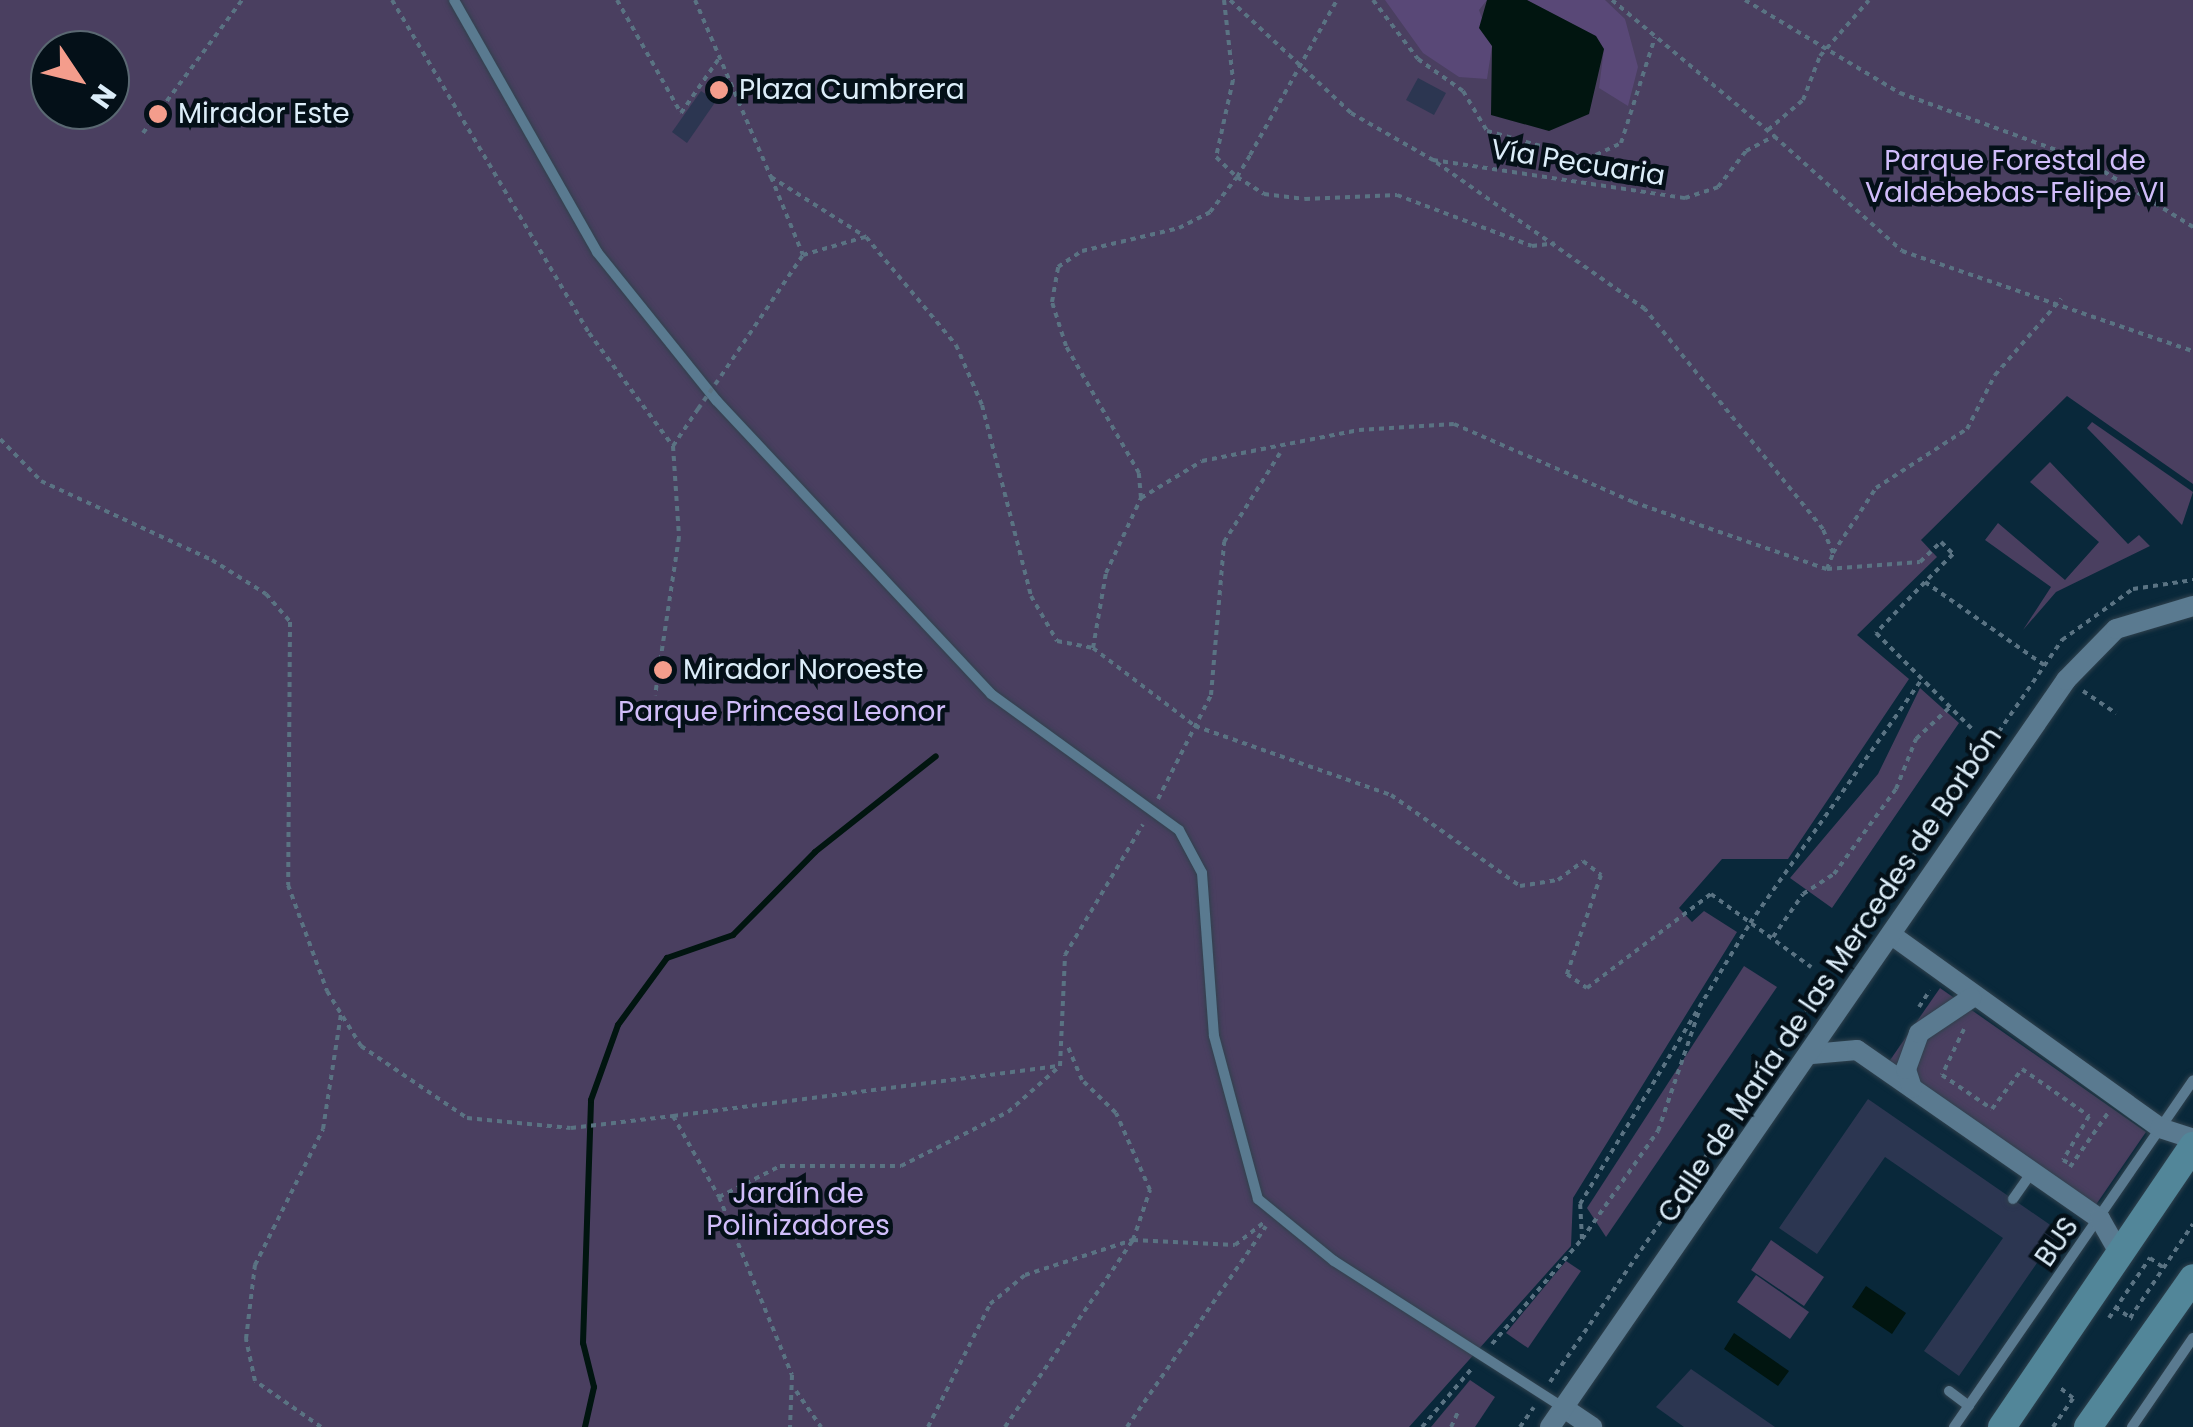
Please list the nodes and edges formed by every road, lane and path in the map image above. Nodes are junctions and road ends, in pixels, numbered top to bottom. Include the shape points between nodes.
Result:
1 (242, 0) edge
2 (392, 0) edge
3 (454, 0) edge
4 (617, 0) edge
5 (695, 0) edge
6 (1227, 0) edge
7 (1337, 0) edge
8 (1373, 0) edge
9 (1612, 0) edge
10 (1745, 0) edge
11 (1868, 0) edge
12 (1655, 37) junction
13 (1828, 50) junction
14 (719, 58) junction
15 (1768, 130) junction
16 (143, 133) dead end
17 (1774, 136) junction
18 (1433, 160) junction
19 (771, 177) junction
20 (1237, 177) junction
21 (2193, 227) edge
22 (866, 236) junction
23 (1556, 243) junction
24 (802, 255) junction
25 (2061, 299) junction
26 (2193, 351) edge
27 (0, 439) edge
28 (673, 446) junction
29 (1281, 450) junction
30 (1141, 498) junction
31 (1834, 553) junction
32 (1828, 569) junction
33 (1925, 582) junction
34 (2193, 606) edge
35 (1093, 648) junction
36 (2060, 676) dead end
37 (1922, 679) junction
38 (2076, 686) dead end
39 (655, 695) dead end
40 (1950, 707) junction
41 (2116, 714) dead end
42 (1195, 726) junction
43 (1974, 730) dead end
44 (1152, 810) junction
45 (1750, 923) junction
46 (1893, 936) junction
47 (1772, 938) junction
48 (1811, 967) dead end
49 (1970, 998) junction
50 (1701, 1005) junction
51 (1932, 1006) junction
52 (341, 1014) junction
53 (1066, 1044) junction
54 (1810, 1055) junction
55 (1060, 1066) junction
56 (2193, 1080) edge
57 (1912, 1088) junction
58 (2114, 1104) dead end
59 (673, 1116) junction
60 (2160, 1128) junction
61 (2193, 1143) edge
62 (2072, 1165) junction
63 (2032, 1172) junction
64 (2065, 1174) dead end
65 (719, 1197) junction
66 (2013, 1199) dead end
67 (1274, 1214) junction
68 (2100, 1218) junction
69 (2193, 1224) edge
70 (1582, 1239) junction
71 (1133, 1240) junction
72 (2120, 1254) junction
73 (2164, 1268) junction
74 (2188, 1291) edge
75 (2107, 1302) dead end
76 (2116, 1308) junction
77 (2130, 1318) junction
78 (2104, 1324) dead end
79 (2139, 1324) dead end
80 (2193, 1338) edge
81 (1484, 1354) junction
82 (2071, 1372) dead end
83 (794, 1387) junction
84 (2060, 1388) junction
85 (1949, 1391) dead end
86 (2051, 1401) dead end
87 (1968, 1406) junction
88 (1564, 1408) junction
89 (1460, 1410) dead end
90 (321, 1427) edge
91 (790, 1427) edge
92 (821, 1427) edge
93 (928, 1427) edge
94 (1005, 1427) edge
95 (1127, 1427) edge
96 (1422, 1427) edge
97 (1451, 1427) edge
98 (1550, 1427) edge
99 (1592, 1427) edge
100 (1954, 1427) edge
101 (2002, 1427) edge
102 (2053, 1427) edge
103 (2088, 1427) edge
104 (2132, 1427) edge

1 - 16 path
2 - 28 path via 580,318
3 - 44 lane via 597,252 716,401 992,694
4 - 14 path via 680,113
5 - 14 path
6 - 18 path, Vía Pecuaria via 1352,113
6 - 20 path via 1233,80 1216,157
7 - 20 path, bridge
8 - 12 path via 1418,59 1463,92 1486,131 1587,159 1608,156 1627,129
9 - 12 path
10 - 13 path
11 - 13 path
12 - 15 path
13 - 15 path via 1802,100
13 - 21 path via 1924,104 2088,161
14 - 19 path
15 - 17 path
17 - 18 path, Vía Pecuaria via 1746,151 1726,178 1685,198 1636,197
17 - 25 path via 1902,250
18 - 23 path
19 - 22 path
19 - 24 path
20 - 23 path via 1264,194 1304,199 1397,195 1532,246
20 - 30 path via 1210,212 1179,228 1118,238 1058,268 1052,302 1066,346 1108,408
22 - 24 path
22 - 35 path via 956,345 982,405 1031,596 1057,641
23 - 31 path via 1646,308
24 - 28 path, bridge
25 - 26 path
25 - 31 path via 1996,375 1967,429 1876,488
27 - 52 path via 41,481 212,560 290,622 288,884
28 - 39 path via 680,538
29 - 30 path via 1202,460
29 - 32 path via 1359,430 1454,424 1633,502
29 - 42 path via 1224,542 1211,695
30 - 35 path via 1106,573
31 - 32 path
32 - 33 path via 1920,562 1941,542 1953,554
33 - 36 path
33 - 37 path via 1876,633
34 - 46 street, Calle de María de las Mercedes de Borbón via 2116,629 2078,666
35 - 42 path
37 - 40 path
37 - 45 path
38 - 41 path
40 - 43 path
40 - 47 path via 1916,740 1896,789 1834,874 1803,894
42 - 44 path
42 - 45 path via 1392,795 1520,886 1558,880 1582,861 1600,875 1567,974 1587,988 1711,894
44 - 53 path via 1065,955
44 - 67 lane via 1179,830 1202,873 1214,1036 1240,1150 1258,1199
45 - 47 path
45 - 50 path
46 - 49 street
46 - 54 street, Calle de María de las Mercedes de Borbón
47 - 48 path
49 - 51 street
49 - 60 street
50 - 70 path via 1658,1132
50 - 70 path via 1580,1204
51 - 57 street via 1909,1054
51 - 62 path via 1969,1032 1942,1075 1992,1109 2022,1068 2089,1116 2063,1160
52 - 59 path via 361,1046 467,1118 571,1128
52 - 90 path via 323,1129 255,1264 246,1339 255,1381
53 - 55 path
53 - 71 path via 1082,1080 1116,1113 1150,1190
54 - 57 street via 1845,1046
54 - 88 street, Calle de María de las Mercedes de Borbón
55 - 59 path
55 - 65 path via 1008,1112 900,1166 780,1166
56 - 60 lane, BUS
57 - 63 street
58 - 62 path
59 - 65 path
60 - 61 street
60 - 68 lane, BUS
61 - 72 street
62 - 64 path
63 - 66 lane
63 - 68 street
65 - 83 path
67 - 71 path via 1234,1245
67 - 81 lane
67 - 95 path
68 - 72 street
68 - 87 lane, BUS
69 - 73 path
70 - 81 path
71 - 93 path via 1025,1275 990,1304
71 - 94 path
72 - 101 street
73 - 76 path via 2150,1258
73 - 77 path
74 - 103 street
75 - 76 path
76 - 77 path
76 - 78 path
77 - 79 path
80 - 104 lane
81 - 88 lane
81 - 96 path
82 - 84 path
83 - 91 path
83 - 92 path
84 - 86 path
84 - 102 path via 2074,1398
85 - 87 lane
87 - 100 lane, BUS
88 - 98 street, Calle de María de las Mercedes de Borbón
88 - 99 street
89 - 97 path

